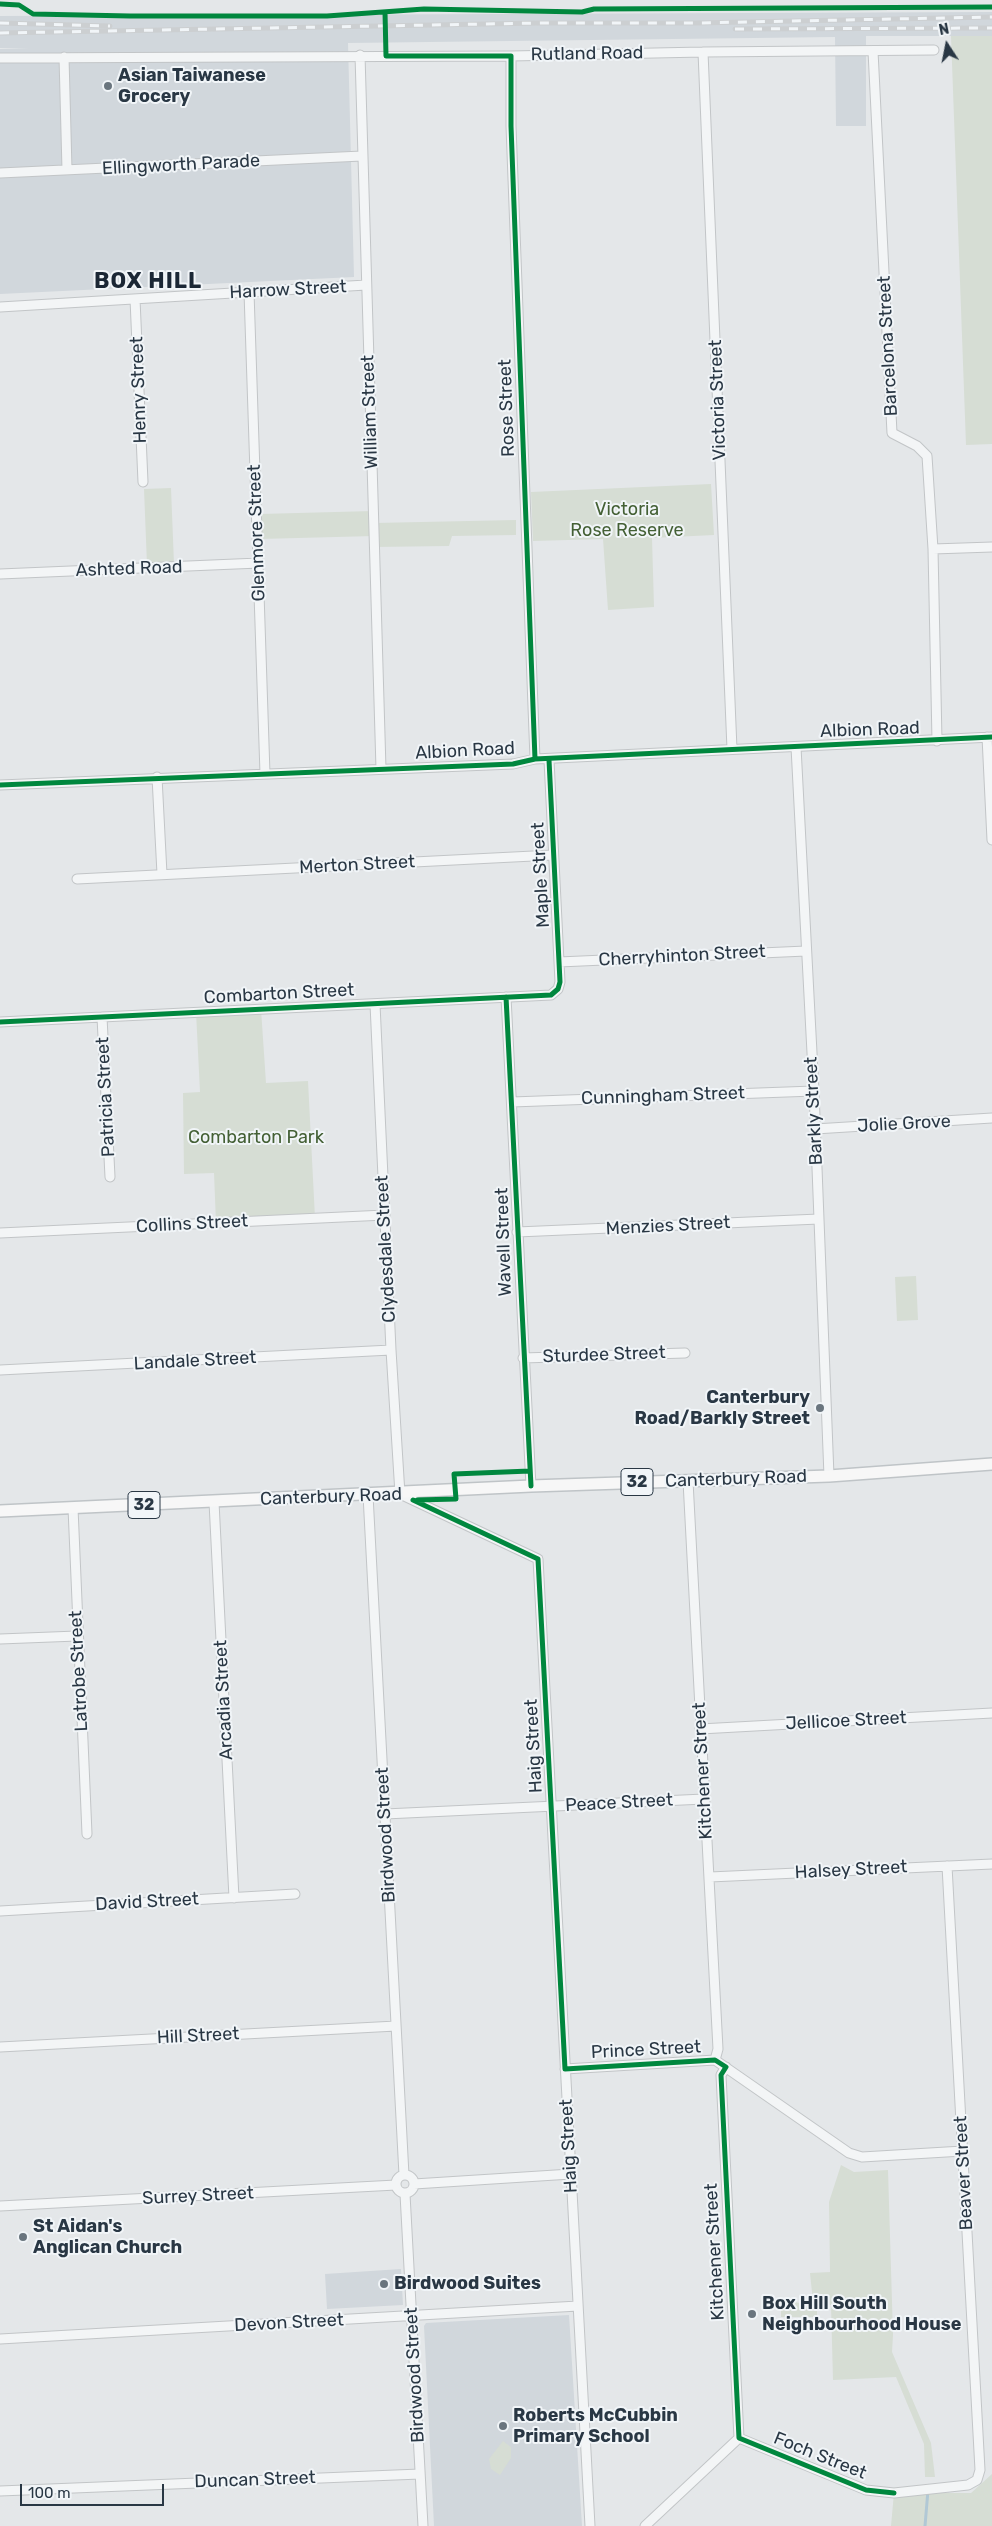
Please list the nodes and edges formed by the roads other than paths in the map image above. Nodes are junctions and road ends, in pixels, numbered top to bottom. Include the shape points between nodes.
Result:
1 (934, 50) dead end
2 (872, 51) junction
3 (703, 52) junction
4 (360, 55) junction
5 (511, 56) junction
6 (64, 57) junction
7 (0, 58) edge
8 (362, 156) junction
9 (67, 170) junction
10 (0, 173) edge
11 (366, 285) junction
12 (249, 292) junction
13 (135, 299) junction
14 (0, 307) edge
15 (143, 482) dead end
16 (992, 547) edge
17 (932, 549) junction
18 (259, 563) junction
19 (0, 574) edge
20 (989, 737) edge
21 (937, 741) junction
22 (796, 747) junction
23 (732, 749) junction
24 (535, 760) junction
25 (549, 760) junction
26 (382, 769) junction
27 (265, 774) junction
28 (157, 777) junction
29 (0, 785) edge
30 (992, 840) edge
31 (553, 855) junction
32 (162, 874) junction
33 (77, 879) dead end
34 (806, 951) junction
35 (559, 962) junction
36 (558, 989) joint
37 (506, 997) junction
38 (375, 1004) junction
39 (102, 1017) junction
40 (0, 1022) edge
41 (814, 1091) junction
42 (512, 1102) junction
43 (992, 1118) edge
44 (815, 1129) junction
45 (110, 1177) dead end
46 (384, 1215) junction
47 (819, 1219) junction
48 (517, 1232) junction
49 (0, 1233) edge
50 (391, 1350) junction
51 (684, 1353) dead end
52 (523, 1358) junction
53 (0, 1370) edge
54 (992, 1464) edge
55 (829, 1476) junction
56 (688, 1481) junction
57 (531, 1486) junction
58 (400, 1494) junction
59 (368, 1495) junction
60 (214, 1502) junction
61 (73, 1508) junction
62 (0, 1511) edge
63 (77, 1636) junction
64 (0, 1639) edge
65 (992, 1713) edge
66 (700, 1729) junction
67 (704, 1799) junction
68 (551, 1806) junction
69 (385, 1814) junction
70 (87, 1834) dead end
71 (992, 1864) edge
72 (948, 1866) junction
73 (710, 1877) junction
74 (295, 1894) dead end
75 (234, 1898) junction
76 (0, 1910) edge
77 (396, 2026) junction
78 (0, 2047) edge
79 (715, 2060) junction
80 (726, 2067) junction
81 (565, 2069) junction
82 (963, 2151) junction
83 (570, 2174) junction
84 (404, 2175) junction
85 (414, 2184) junction
86 (396, 2185) junction
87 (406, 2194) junction
88 (0, 2206) edge
89 (578, 2306) junction
90 (412, 2317) junction
91 (0, 2339) edge
92 (738, 2438) junction
93 (420, 2474) junction
94 (977, 2480) joint
95 (0, 2491) edge
96 (423, 2526) edge
97 (590, 2526) edge
98 (645, 2526) edge

1 - 2 street, Rutland Road
2 - 3 street, Rutland Road
2 - 17 street, Barcelona Street via 892,433 918,446 927,456
3 - 5 street, Rutland Road
3 - 23 street, Victoria Street
4 - 5 street, Rutland Road
4 - 6 street, Rutland Road
4 - 8 street, William Street
5 - 24 street, Rose Street
6 - 7 street, Rutland Road
6 - 9 street
8 - 9 street, Ellingworth Parade
8 - 11 street, William Street
9 - 10 street, Ellingworth Parade
11 - 12 street, Harrow Street
11 - 26 street, William Street
12 - 13 street, Harrow Street
12 - 18 street, Glenmore Street
13 - 14 street, Harrow Street
13 - 15 street, Henry Street
16 - 17 street
17 - 21 street, Barcelona Street
18 - 19 street, Ashted Road
18 - 27 street, Glenmore Street
20 - 21 street, Albion Road
20 - 30 street
21 - 22 street, Albion Road
22 - 23 street, Albion Road
22 - 34 street, Barkly Street
23 - 25 street, Albion Road
24 - 25 street, Albion Road
24 - 26 street, Albion Road via 513,764
25 - 31 street, Maple Street
26 - 27 street, Albion Road
27 - 28 street, Albion Road
28 - 29 street, Albion Road
28 - 32 street
31 - 32 street, Merton Street
31 - 35 street, Maple Street
32 - 33 street, Merton Street
34 - 35 street, Cherryhinton Street
34 - 41 street, Barkly Street
35 - 36 street, Maple Street
36 - 37 street, Combarton Street via 551,995
37 - 38 street, Combarton Street
37 - 42 street, Wavell Street
38 - 39 street, Combarton Street
38 - 46 street, Clydesdale Street
39 - 40 street, Combarton Street
39 - 45 street, Patricia Street
41 - 42 street, Cunningham Street
41 - 44 street, Barkly Street
42 - 48 street, Wavell Street
43 - 44 street, Jolie Grove
44 - 47 street, Barkly Street
46 - 49 street, Collins Street
46 - 50 street, Clydesdale Street
47 - 48 street, Menzies Street
47 - 55 street, Barkly Street
48 - 52 street, Wavell Street
50 - 53 street, Landale Street
50 - 58 street, Clydesdale Street
51 - 52 street, Sturdee Street
52 - 57 street, Wavell Street
54 - 55 main road, Canterbury Road / 32
55 - 56 main road, Canterbury Road / 32
56 - 57 main road, Canterbury Road / 32
56 - 66 street, Kitchener Street
57 - 58 main road, Canterbury Road / 32
58 - 59 main road, Canterbury Road / 32
58 - 68 street, Haig Street via 538,1559
59 - 60 main road, Canterbury Road / 32
59 - 69 street, Birdwood Street
60 - 61 main road, Canterbury Road / 32
60 - 75 street, Arcadia Street
61 - 62 main road, Canterbury Road / 32
61 - 63 street, Latrobe Street
63 - 64 street
63 - 70 street, Latrobe Street
65 - 66 street, Jellicoe Street
66 - 67 street, Kitchener Street
67 - 68 street, Peace Street
67 - 73 street, Kitchener Street
68 - 69 street, Peace Street
68 - 81 street, Haig Street
69 - 77 street, Birdwood Street
71 - 72 street, Halsey Street
72 - 73 street, Halsey Street
72 - 82 street, Beaver Street
73 - 79 street, Kitchener Street via 718,2049
74 - 75 street, David Street
75 - 76 street, David Street
77 - 78 street, Hill Street
77 - 84 street, Birdwood Street
79 - 80 street, Prince Street
79 - 81 street, Prince Street
80 - 82 street, Prince Street via 849,2153 862,2157
80 - 92 street, Kitchener Street via 721,2075
81 - 83 street, Haig Street
82 - 94 street, Beaver Street via 980,2470
83 - 85 street
83 - 89 street, Haig Street
84 - 85 street via 412,2178
84 - 86 street via 398,2178
85 - 87 street via 412,2191
86 - 87 street
86 - 88 street, Surrey Street
87 - 90 street, Birdwood Street
89 - 90 street, Devon Street
89 - 97 street, Haig Street
90 - 91 street, Devon Street
90 - 93 street, Birdwood Street
92 - 94 street, Foch Street via 866,2490 894,2493 968,2485
92 - 98 street
93 - 95 street, Duncan Street
93 - 96 street, Birdwood Street

